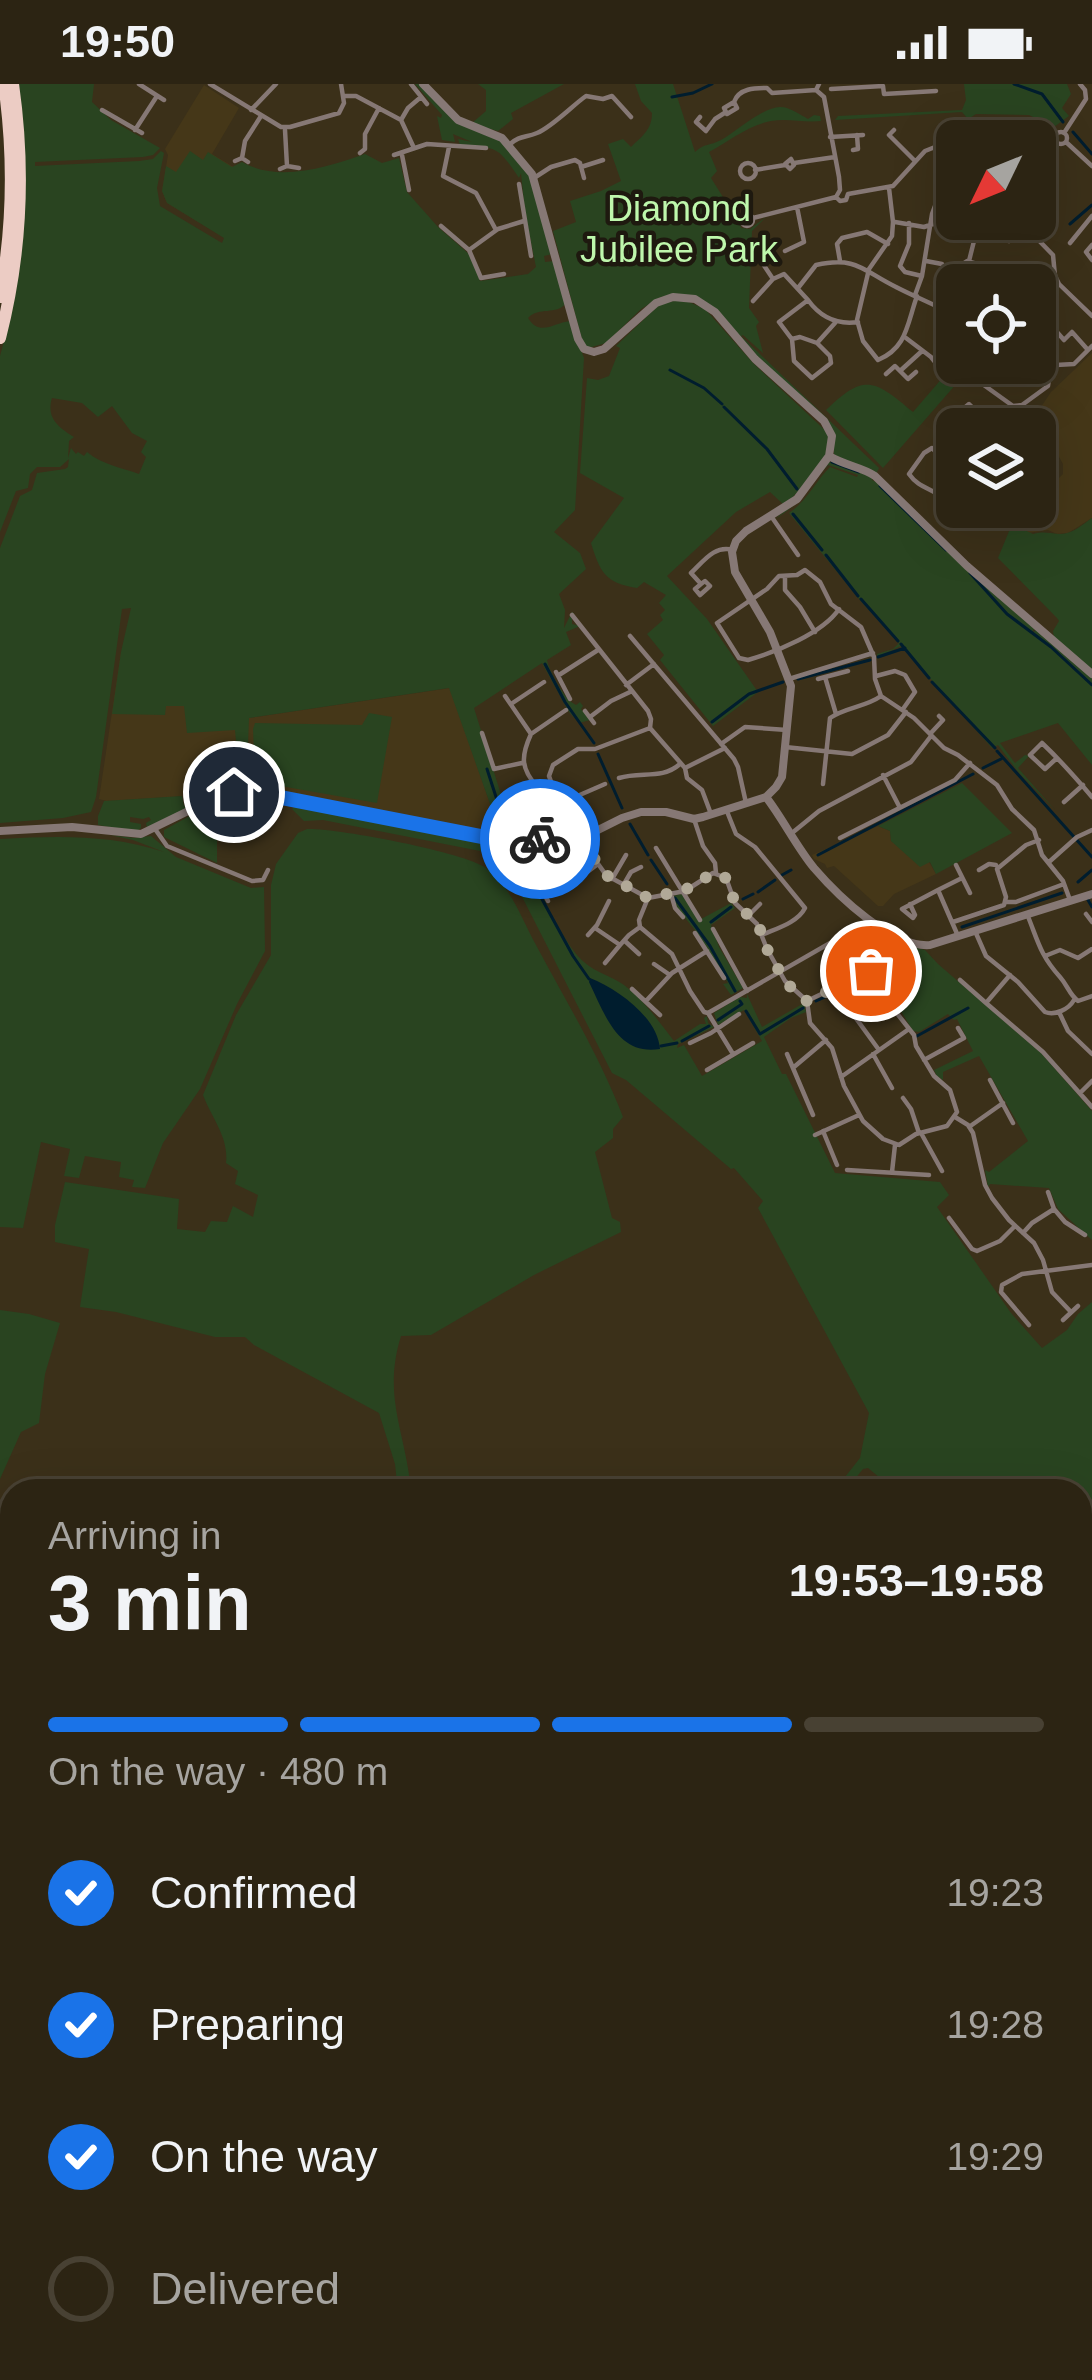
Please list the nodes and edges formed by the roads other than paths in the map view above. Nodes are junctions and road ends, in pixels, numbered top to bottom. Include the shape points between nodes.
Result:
1 (8, 84) edge
2 (211, 84) edge
3 (276, 84) edge
4 (341, 84) edge
5 (412, 84) edge
6 (423, 84) edge
7 (1079, 84) edge
8 (143, 85) edge
9 (768, 86) edge
10 (830, 86) edge
11 (818, 87) edge
12 (786, 88) edge
13 (936, 91) dead end
14 (343, 96) junction
15 (824, 97) junction
16 (379, 108) junction
17 (103, 110) dead end
18 (251, 110) junction
19 (261, 116) junction
20 (631, 117) dead end
21 (700, 117) dead end
22 (401, 120) junction
23 (285, 128) junction
24 (894, 130) dead end
25 (830, 137) junction
26 (1056, 137) edge
27 (1060, 140) junction
28 (509, 145) junction
29 (1056, 146) edge
30 (448, 147) junction
31 (936, 147) edge
32 (414, 148) junction
33 (481, 150) dead end
34 (853, 150) dead end
35 (373, 153) dead end
36 (835, 157) junction
37 (242, 160) dead end
38 (603, 160) dead end
39 (916, 160) junction
40 (1092, 166) edge
41 (581, 167) junction
42 (299, 168) dead end
43 (755, 170) dead end
44 (534, 178) junction
45 (584, 178) dead end
46 (518, 184) dead end
47 (889, 188) junction
48 (409, 190) dead end
49 (840, 190) junction
50 (848, 194) junction
51 (836, 197) junction
52 (1056, 202) edge
53 (936, 204) edge
54 (797, 207) junction
55 (1062, 208) dead end
56 (753, 218) dead end
57 (524, 221) junction
58 (1090, 221) edge
59 (893, 222) junction
60 (908, 223) junction
61 (931, 224) junction
62 (936, 225) edge
63 (440, 226) dead end
64 (454, 226) dead end
65 (496, 230) junction
66 (448, 232) junction
67 (974, 240) edge
68 (1038, 240) edge
69 (1070, 243) dead end
70 (889, 244) junction
71 (1092, 245) edge
72 (469, 250) junction
73 (785, 251) dead end
74 (530, 256) dead end
75 (759, 258) dead end
76 (1092, 260) edge
77 (840, 261) junction
78 (926, 261) junction
79 (969, 262) junction
80 (942, 264) dead end
81 (962, 264) edge
82 (978, 264) edge
83 (494, 267) dead end
84 (868, 269) junction
85 (922, 276) junction
86 (773, 279) junction
87 (799, 288) junction
88 (916, 295) junction
89 (0, 297) edge
90 (808, 300) junction
91 (753, 301) dead end
92 (936, 306) edge
93 (1092, 316) edge
94 (858, 322) junction
95 (835, 323) junction
96 (1056, 331) edge
97 (0, 338) edge
98 (906, 338) junction
99 (791, 339) junction
100 (818, 343) junction
101 (1090, 348) edge
102 (922, 351) junction
103 (936, 363) edge
104 (1056, 365) edge
105 (900, 371) junction
106 (916, 372) dead end
107 (886, 374) dead end
108 (982, 384) edge
109 (1048, 384) edge
110 (1013, 406) joint
111 (936, 450) edge
112 (829, 456) junction
113 (936, 494) edge
114 (771, 516) junction
115 (733, 550) junction
116 (805, 570) junction
117 (785, 575) junction
118 (701, 584) dead end
119 (751, 598) junction
120 (839, 609) junction
121 (572, 615) dead end
122 (815, 632) junction
123 (631, 636) dead end
124 (777, 648) junction
125 (598, 650) junction
126 (873, 653) junction
127 (653, 664) junction
128 (848, 671) dead end
129 (1092, 674) edge
130 (874, 677) junction
131 (789, 679) junction
132 (544, 682) dead end
133 (629, 688) junction
134 (506, 695) dead end
135 (881, 696) junction
136 (570, 699) dead end
137 (511, 704) junction
138 (566, 710) dead end
139 (905, 711) junction
140 (836, 713) junction
141 (589, 717) dead end
142 (950, 727) dead end
143 (650, 728) junction
144 (787, 730) junction
145 (482, 733) dead end
146 (530, 734) junction
147 (931, 735) junction
148 (723, 746) junction
149 (785, 747) junction
150 (826, 751) junction
151 (1057, 758) junction
152 (522, 763) junction
153 (970, 764) junction
154 (683, 766) junction
155 (624, 767) dead end
156 (813, 773) dead end
157 (824, 775) junction
158 (883, 775) junction
159 (549, 783) junction
160 (604, 784) dead end
161 (823, 784) dead end
162 (1083, 785) junction
163 (538, 788) junction
164 (766, 797) junction
165 (1092, 797) edge
166 (1064, 802) dead end
167 (746, 803) junction
168 (559, 804) junction
169 (506, 805) dead end
170 (899, 806) junction
171 (726, 809) junction
172 (711, 814) junction
173 (694, 819) junction
174 (155, 829) junction
175 (1092, 830) edge
176 (0, 831) edge
177 (791, 833) junction
178 (843, 833) dead end
179 (580, 839) junction
180 (555, 840) junction
181 (1039, 841) junction
182 (659, 849) dead end
183 (615, 855) dead end
184 (1048, 863) junction
185 (598, 864) junction
186 (956, 866) dead end
187 (640, 867) dead end
188 (998, 867) junction
189 (268, 870) dead end
190 (980, 870) dead end
191 (716, 873) junction
192 (534, 875) dead end
193 (962, 878) junction
194 (612, 879) junction
195 (540, 884) junction
196 (624, 884) junction
197 (1064, 884) junction
198 (938, 890) junction
199 (682, 891) junction
200 (671, 893) junction
201 (970, 893) dead end
202 (1092, 894) edge
203 (648, 898) junction
204 (1070, 900) junction
205 (548, 901) dead end
206 (609, 901) dead end
207 (1006, 902) junction
208 (760, 904) dead end
209 (910, 904) dead end
210 (1028, 914) junction
211 (748, 916) junction
212 (683, 917) dead end
213 (700, 920) dead end
214 (953, 922) junction
215 (640, 927) junction
216 (595, 928) junction
217 (713, 929) dead end
218 (975, 931) junction
219 (694, 933) dead end
220 (588, 935) dead end
221 (762, 935) junction
222 (958, 935) junction
223 (897, 938) junction
224 (622, 943) junction
225 (1092, 950) edge
226 (707, 951) junction
227 (639, 954) dead end
228 (1044, 957) junction
229 (605, 963) dead end
230 (654, 964) dead end
231 (877, 964) junction
232 (680, 968) junction
233 (781, 971) junction
234 (869, 974) junction
235 (670, 975) junction
236 (1010, 975) junction
237 (724, 978) dead end
238 (960, 980) dead end
239 (834, 988) junction
240 (632, 989) dead end
241 (746, 992) junction
242 (1092, 995) edge
243 (1074, 1000) junction
244 (646, 1001) junction
245 (807, 1001) junction
246 (986, 1003) junction
247 (1059, 1012) junction
248 (709, 1013) junction
249 (739, 1014) dead end
250 (660, 1015) dead end
251 (718, 1028) junction
252 (958, 1028) dead end
253 (909, 1029) junction
254 (964, 1038) junction
255 (826, 1040) junction
256 (752, 1042) dead end
257 (690, 1043) dead end
258 (969, 1045) dead end
259 (876, 1052) junction
260 (787, 1054) dead end
261 (1092, 1054) edge
262 (734, 1055) junction
263 (924, 1060) junction
264 (794, 1067) junction
265 (706, 1070) dead end
266 (841, 1077) junction
267 (990, 1080) dead end
268 (1092, 1081) edge
269 (892, 1088) dead end
270 (1080, 1093) junction
271 (903, 1098) dead end
272 (1004, 1103) junction
273 (1092, 1107) edge
274 (813, 1115) dead end
275 (859, 1115) junction
276 (955, 1117) junction
277 (1013, 1123) dead end
278 (969, 1126) junction
279 (823, 1131) junction
280 (920, 1133) junction
281 (815, 1135) dead end
282 (895, 1145) junction
283 (837, 1165) dead end
284 (847, 1170) dead end
285 (942, 1171) dead end
286 (892, 1172) junction
287 (929, 1174) dead end
288 (1048, 1192) dead end
289 (1054, 1209) junction
290 (949, 1218) dead end
291 (1015, 1226) junction
292 (1023, 1233) junction
293 (1085, 1235) dead end
294 (1092, 1265) edge
295 (1046, 1272) junction
296 (1078, 1306) dead end
297 (1071, 1312) junction
298 (1063, 1320) dead end
299 (1029, 1325) dead end

1 - 89 highway
1 - 97 highway via 19,149 18,218
2 - 18 street
3 - 18 street
4 - 14 street
5 - 22 street via 424,100
6 - 28 street via 458,120
7 - 27 street via 1085,109
8 - 17 street via 161,98 138,132
9 - 12 street
9 - 21 street via 736,96 706,131
10 - 13 street
10 - 15 street
11 - 12 street
11 - 15 street
14 - 16 street
14 - 23 street via 339,113
15 - 25 street
16 - 22 street
16 - 35 street via 362,151
18 - 19 street
19 - 23 street
19 - 37 street
20 - 28 street via 612,96 586,96
22 - 32 street
23 - 42 street via 284,167
24 - 39 street via 889,135
25 - 34 street via 860,135
25 - 36 street
26 - 27 street
27 - 29 street
27 - 40 street
28 - 44 street
30 - 32 street
30 - 33 street
30 - 65 street via 443,176 476,193
31 - 39 street
32 - 48 street via 398,154
36 - 43 street
36 - 49 street
38 - 41 street
39 - 47 street
41 - 44 street via 573,160
41 - 45 street
44 - 112 street via 584,349 604,349 660,301 695,298 826,424
46 - 57 street
47 - 50 street
47 - 59 street
49 - 50 street
49 - 51 street
50 - 51 street
51 - 54 street
52 - 55 street
53 - 61 street
54 - 56 street
54 - 73 street via 804,243
57 - 65 street
57 - 74 street
58 - 69 street
59 - 60 street
59 - 70 street
60 - 61 street
60 - 85 street via 901,268
61 - 62 street
61 - 78 street
63 - 66 street
64 - 66 street
65 - 72 street
66 - 72 street
67 - 79 street
68 - 93 street via 1052,254 1059,284
70 - 77 street via 867,232 842,238
70 - 84 street
71 - 76 street
72 - 83 street via 480,277 500,275
75 - 86 street
77 - 84 street
77 - 87 street via 816,266
78 - 80 street
78 - 85 street
79 - 81 street
79 - 82 street
84 - 88 street
84 - 94 street
85 - 88 street
86 - 87 street via 784,274
86 - 91 street
87 - 90 street
88 - 92 street
88 - 98 street
90 - 95 street
90 - 99 street via 779,322
94 - 95 street
94 - 98 street via 879,361
95 - 100 street
96 - 101 street via 1064,340 1072,332
98 - 102 street
99 - 100 street
99 - 100 street via 794,361 815,380 832,361
101 - 104 street via 1074,364
102 - 103 street
102 - 105 street
105 - 106 street via 905,382
105 - 107 street
108 - 110 street
109 - 110 street
111 - 113 street via 929,448 909,475
112 - 114 street via 797,499
112 - 129 street via 875,476
114 - 115 street via 744,532
114 - 116 street
115 - 118 street via 716,550 689,575
115 - 119 street via 734,572
116 - 117 street
116 - 120 street
117 - 119 street
117 - 122 street via 785,590
119 - 124 street
119 - 124 street via 719,627 740,660
120 - 122 street
120 - 126 street via 861,627
121 - 125 street
122 - 124 street
123 - 127 street
124 - 131 street
125 - 133 street
125 - 136 street via 557,674
126 - 130 street
126 - 131 street
127 - 133 street
127 - 148 street
128 - 140 street via 822,678
130 - 135 street
130 - 139 street via 897,671 908,678 915,692
131 - 144 street
132 - 137 street
133 - 141 street
133 - 143 street
134 - 137 street
135 - 139 street
135 - 140 street
137 - 146 street
138 - 146 street
139 - 147 street
139 - 150 street via 888,736 852,754
140 - 150 street
142 - 147 street via 941,718
143 - 154 street
143 - 159 street via 565,756
144 - 148 street via 745,727
144 - 149 street
145 - 152 street via 494,769
146 - 152 street
147 - 153 street
147 - 158 street via 911,762
148 - 154 street
148 - 167 street via 737,764
149 - 150 street
149 - 164 street via 781,780
150 - 157 street
151 - 151 street via 1042,743 1030,755 1046,770
151 - 162 street
152 - 163 street
153 - 170 street via 956,780
153 - 181 street via 998,784
154 - 155 street via 622,777
154 - 172 street
156 - 157 street
157 - 161 street
158 - 170 street
158 - 177 street
159 - 163 street
159 - 168 street
160 - 168 street
162 - 165 street
162 - 166 street
163 - 169 street
164 - 167 street
164 - 177 street
167 - 171 street
168 - 180 street
170 - 178 street
171 - 172 street
171 - 221 street via 736,834 805,911
172 - 173 street
173 - 179 street via 641,812
173 - 191 street
174 - 176 street
174 - 180 street via 219,796 247,792 494,839
174 - 189 street via 167,846 252,881
175 - 184 street
177 - 223 street via 810,867
179 - 180 street
179 - 185 street
181 - 184 street
181 - 188 street
182 - 199 street
183 - 194 street via 625,858
184 - 197 street
185 - 194 street
185 - 195 street via 578,879
186 - 193 street
187 - 196 street
188 - 190 street
188 - 207 street
191 - 199 street
191 - 211 street
192 - 195 street
193 - 198 street
193 - 201 street
194 - 196 street
195 - 205 street
196 - 203 street
197 - 204 street
197 - 207 street
198 - 209 street
198 - 214 street
199 - 200 street
199 - 213 street
200 - 203 street
200 - 212 street
202 - 204 street
203 - 215 street
204 - 210 street
206 - 216 street
207 - 214 street
208 - 211 street
210 - 218 street
210 - 228 street
211 - 221 street
214 - 222 street
215 - 224 street
215 - 232 street
216 - 220 street
216 - 224 street
217 - 241 street
218 - 222 street
218 - 236 street via 982,951
219 - 226 street
221 - 233 street
222 - 223 street via 923,946
223 - 231 street
224 - 227 street
224 - 229 street
225 - 228 street via 1080,958 1060,950
226 - 232 street
226 - 237 street
228 - 243 street
230 - 235 street
231 - 233 street via 837,939
231 - 234 street
232 - 235 street
232 - 248 street
233 - 241 street
233 - 245 street
234 - 239 street
234 - 253 street
235 - 244 street
236 - 246 street
236 - 247 street via 1046,1012
238 - 246 street
239 - 245 street
239 - 259 street
240 - 244 street
241 - 248 street
242 - 243 street
243 - 247 street
244 - 250 street
245 - 255 street via 809,1023
246 - 270 street
247 - 261 street
248 - 251 street
249 - 251 street
251 - 257 street
251 - 262 street
252 - 254 street
253 - 259 street
253 - 263 street
254 - 258 street
254 - 263 street
255 - 264 street
255 - 266 street
256 - 262 street
259 - 266 street
259 - 269 street
260 - 264 street
262 - 265 street
263 - 276 street via 950,1090
264 - 274 street
266 - 275 street
267 - 272 street
268 - 270 street
270 - 273 street
271 - 280 street
272 - 277 street
272 - 278 street
275 - 279 street
275 - 282 street
276 - 278 street
276 - 280 street
278 - 291 street via 986,1186
279 - 281 street
279 - 283 street
280 - 282 street
280 - 285 street
282 - 286 street
284 - 286 street
286 - 287 street
288 - 289 street
289 - 292 street
289 - 293 street
290 - 291 street via 977,1251
291 - 292 street
292 - 295 street
294 - 295 street
295 - 297 street
295 - 299 street via 1016,1276 1000,1288
296 - 297 street
297 - 298 street

